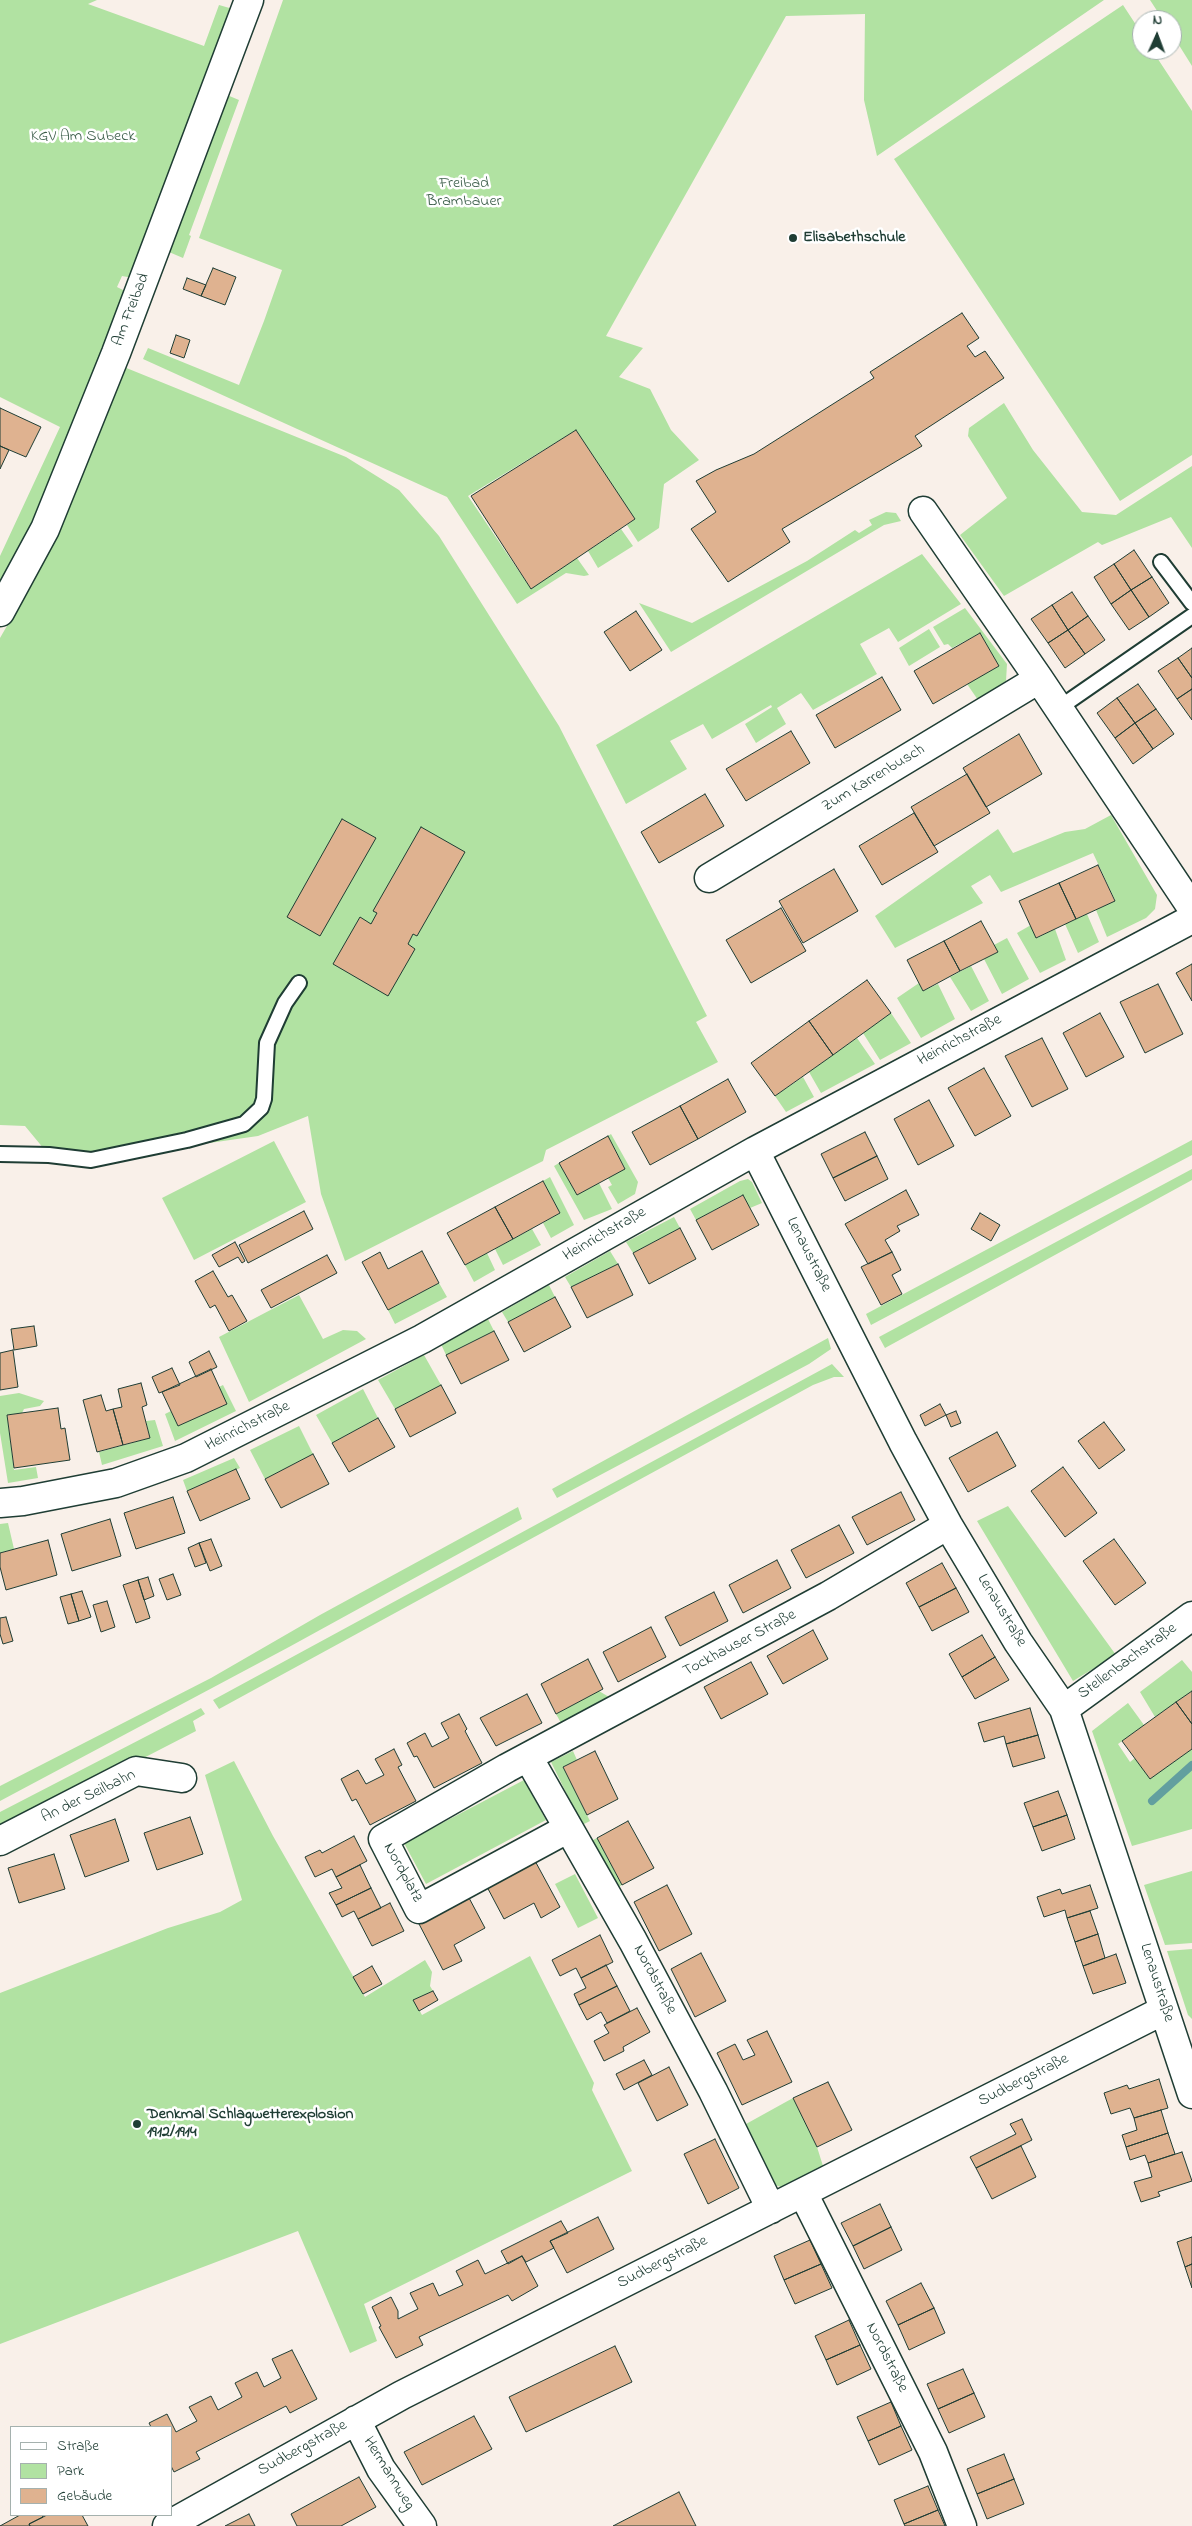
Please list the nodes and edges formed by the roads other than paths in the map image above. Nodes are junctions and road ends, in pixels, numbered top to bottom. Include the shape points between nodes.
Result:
1 (249, 0) edge
2 (923, 511) dead end
3 (1161, 562) dead end
4 (1192, 603) edge
5 (0, 612) edge
6 (1192, 616) edge
7 (1039, 679) junction
8 (1059, 708) junction
9 (709, 878) dead end
10 (1192, 908) edge
11 (1192, 919) edge
12 (299, 983) dead end
13 (755, 1151) junction
14 (0, 1154) edge
15 (0, 1503) edge
16 (948, 1525) junction
17 (1192, 1616) edge
18 (1064, 1709) junction
19 (528, 1757) junction
20 (182, 1778) dead end
21 (567, 1829) junction
22 (0, 1841) edge
23 (1164, 2010) junction
24 (1186, 2056) edge
25 (1192, 2094) edge
26 (803, 2193) junction
27 (771, 2209) junction
28 (356, 2420) junction
29 (166, 2526) edge
30 (422, 2526) edge
31 (962, 2526) edge

1 - 5 street, Am Freibad via 116,353 45,529
2 - 7 street
3 - 4 lane
6 - 8 lane
7 - 8 street
7 - 9 street, Zum Karrenbusch
8 - 10 street
11 - 13 street, Heinrichstraße
12 - 14 lane via 285,1003 267,1043 261,1108 244,1124 187,1140 91,1160
13 - 15 street, Heinrichstraße via 422,1339 186,1458 116,1483
13 - 16 street, Lenaustraße
16 - 18 street, Lenaustraße via 1018,1642
16 - 19 street, Tockhauser Straße via 828,1596
17 - 18 street, Stellenbachstraße
18 - 23 street, Lenaustraße
19 - 21 street, Nordstraße
19 - 21 street, Nordplatz via 383,1839 419,1909
20 - 22 street, An der Seilbahn via 136,1771
21 - 27 street, Nordstraße via 638,1949
23 - 24 street, Lenaustraße
23 - 26 street, Sudbergstraße
24 - 25 street, Lenaustraße
26 - 27 street, Sudbergstraße
26 - 31 street, Nordstraße via 933,2452
27 - 28 street, Sudbergstraße
28 - 29 street, Sudbergstraße
28 - 30 street, Hermannweg via 381,2469

